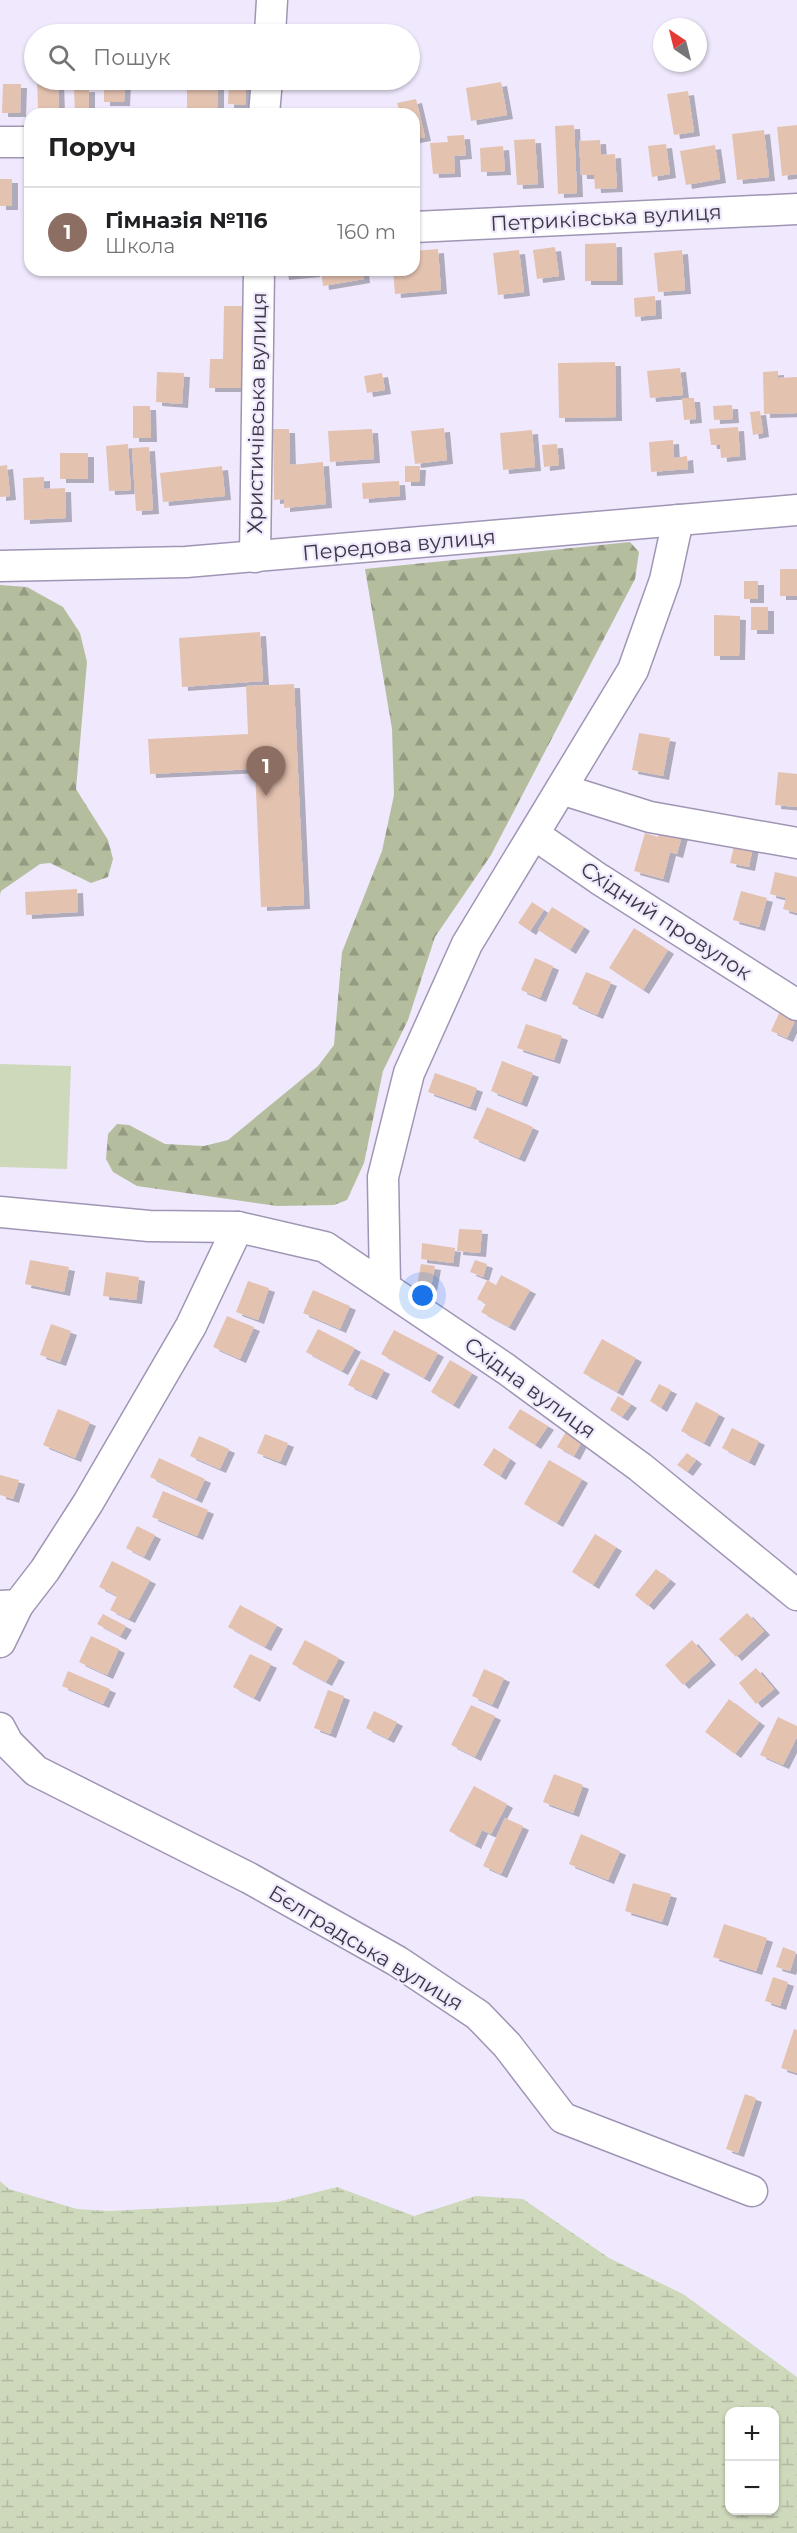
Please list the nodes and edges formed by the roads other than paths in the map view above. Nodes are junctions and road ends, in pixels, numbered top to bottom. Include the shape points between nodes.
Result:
1 (272, 0) edge
2 (271, 24) edge
3 (266, 90) edge
4 (265, 108) edge
5 (0, 142) edge
6 (24, 142) edge
7 (797, 209) edge
8 (420, 227) edge
9 (259, 276) edge
10 (797, 510) edge
11 (678, 520) junction
12 (255, 556) junction
13 (0, 566) edge
14 (561, 789) junction
15 (535, 835) junction
16 (797, 843) edge
17 (797, 1005) edge
18 (0, 1212) edge
19 (238, 1227) junction
20 (385, 1286) junction
21 (797, 1595) edge
22 (9, 1605) edge
23 (0, 1642) edge
24 (0, 1728) edge
25 (752, 2191) dead end

1 - 2 street
3 - 4 street
5 - 6 street
7 - 8 street, Петриківська вулиця
9 - 12 street, Христичівська вулиця
10 - 11 street, Передова вулиця
11 - 12 street, Передова вулиця
11 - 14 street via 665,580 633,670
12 - 13 street, Передова вулиця via 186,562
14 - 15 street
14 - 16 street via 650,817
15 - 17 street, Східний провулок
15 - 20 street via 467,945 409,1073 383,1177
18 - 19 street, Східна вулиця via 149,1226
19 - 20 street, Східна вулиця via 325,1247
19 - 22 street via 191,1326 88,1503 45,1570
20 - 21 street, Східна вулиця via 640,1467
22 - 23 street
24 - 25 street, Бєлградська вулиця via 8,1743 36,1771 249,1878 397,1961 478,2015 507,2044 563,2118

